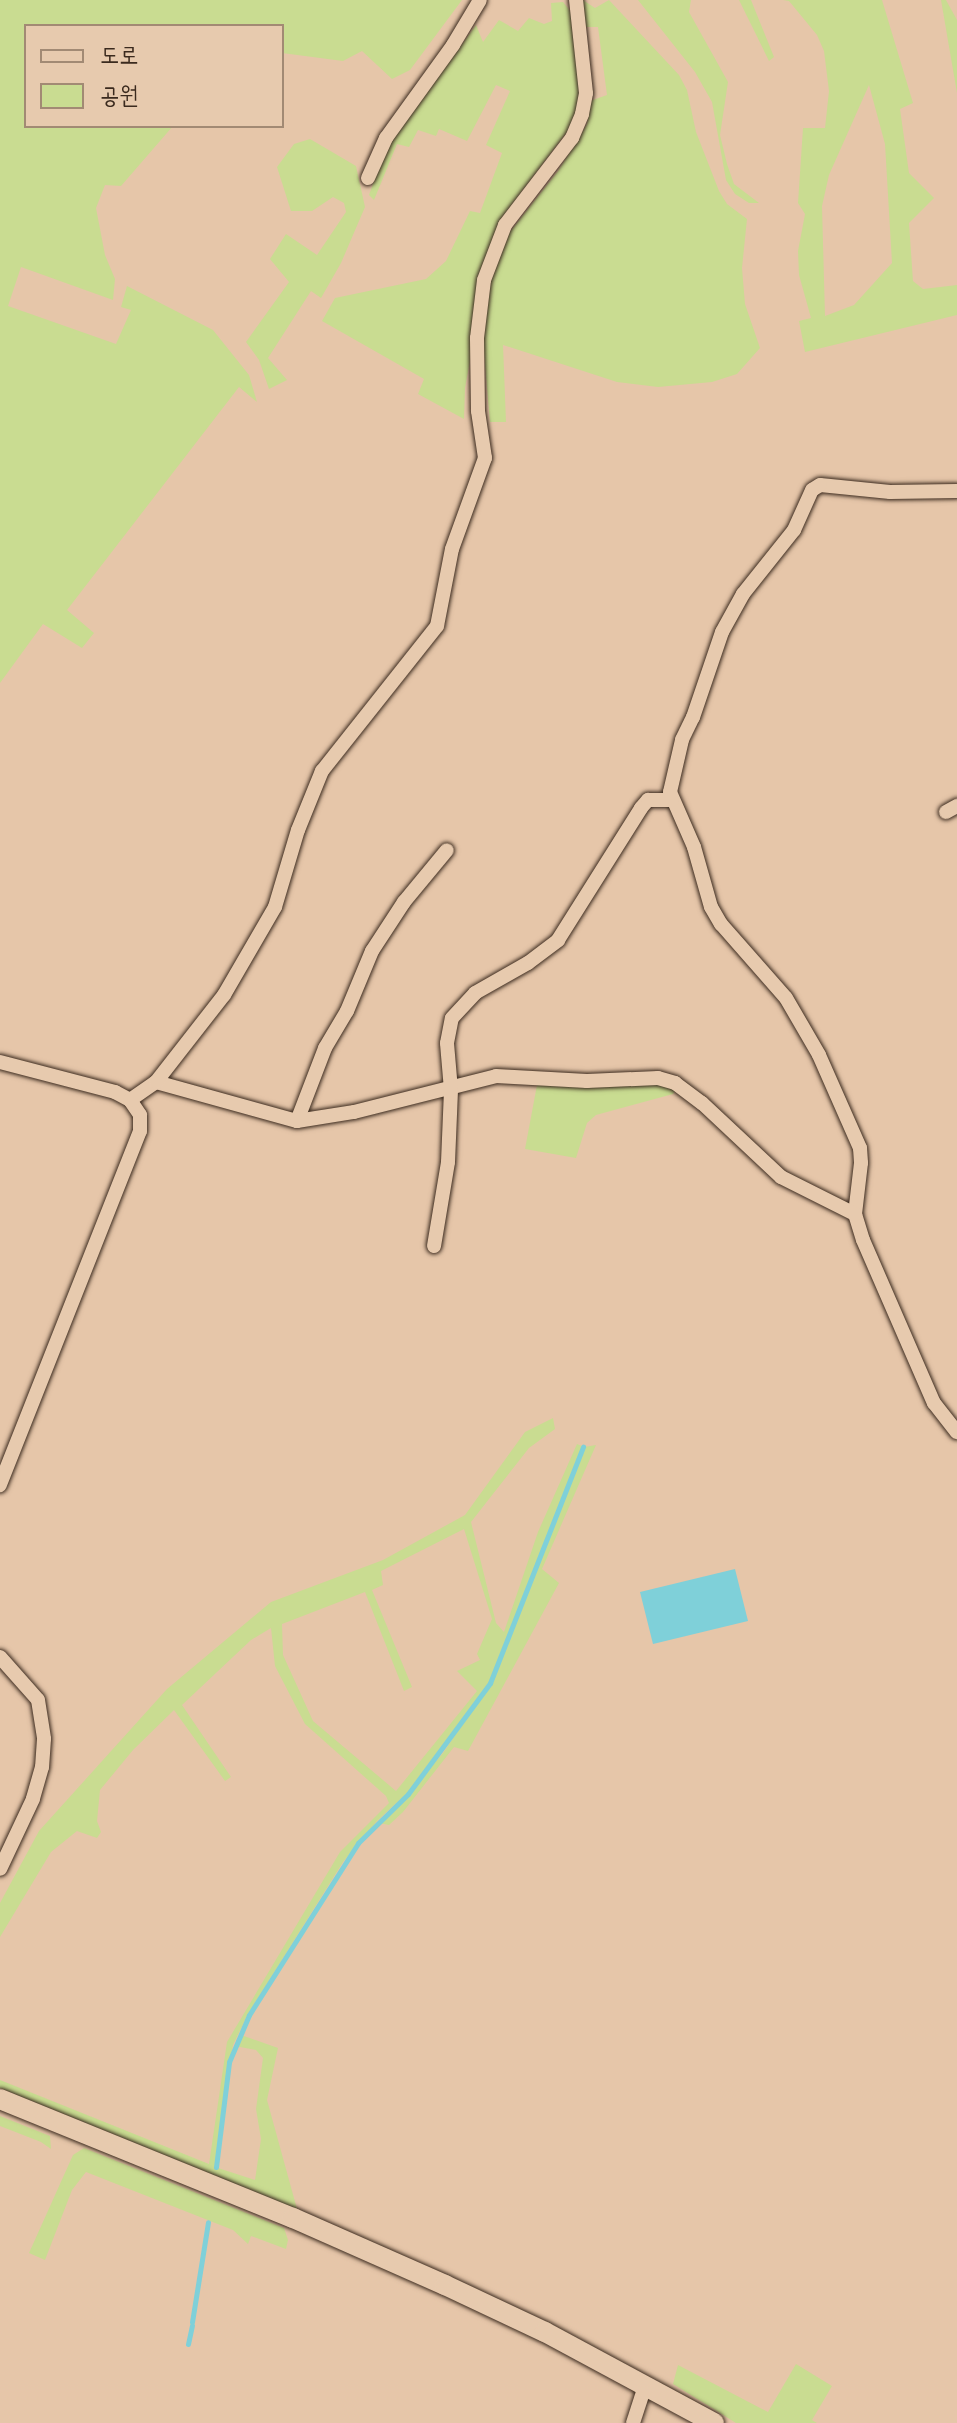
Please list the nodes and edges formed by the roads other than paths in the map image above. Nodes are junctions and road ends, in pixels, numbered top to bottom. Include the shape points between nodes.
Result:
1 (480, 0) edge
2 (576, 0) edge
3 (368, 178) dead end
4 (957, 491) edge
5 (672, 800) junction
6 (447, 850) dead end
7 (0, 1062) edge
8 (156, 1082) junction
9 (451, 1090) junction
10 (130, 1100) junction
11 (297, 1121) junction
12 (855, 1214) junction
13 (434, 1246) dead end
14 (957, 1432) edge
15 (0, 1485) edge
16 (0, 1657) edge
17 (0, 1869) edge
18 (0, 2099) edge
19 (645, 2386) junction
20 (633, 2423) edge
21 (714, 2423) edge

1 - 3 street via 386,138
2 - 8 street via 586,93 582,114 572,138 505,225 484,280 477,338 485,458 452,549 437,626 322,771 275,907 224,995
4 - 5 street via 820,485 812,490 794,530 743,594 712,653 676,759
5 - 9 street via 648,800 641,808 558,940 496,978 457,1011 447,1043
5 - 12 street via 716,915 786,998 833,1085 860,1148
6 - 11 street via 372,951
7 - 10 street
8 - 10 street
8 - 11 street
9 - 11 street
9 - 12 street via 496,1076 667,1080 723,1120 781,1177
9 - 13 street via 448,1162
10 - 15 street via 140,1115 140,1131
12 - 14 street via 934,1403
16 - 17 street via 38,1700 44,1739 33,1799
18 - 19 street via 445,2285
19 - 20 street
19 - 21 street

